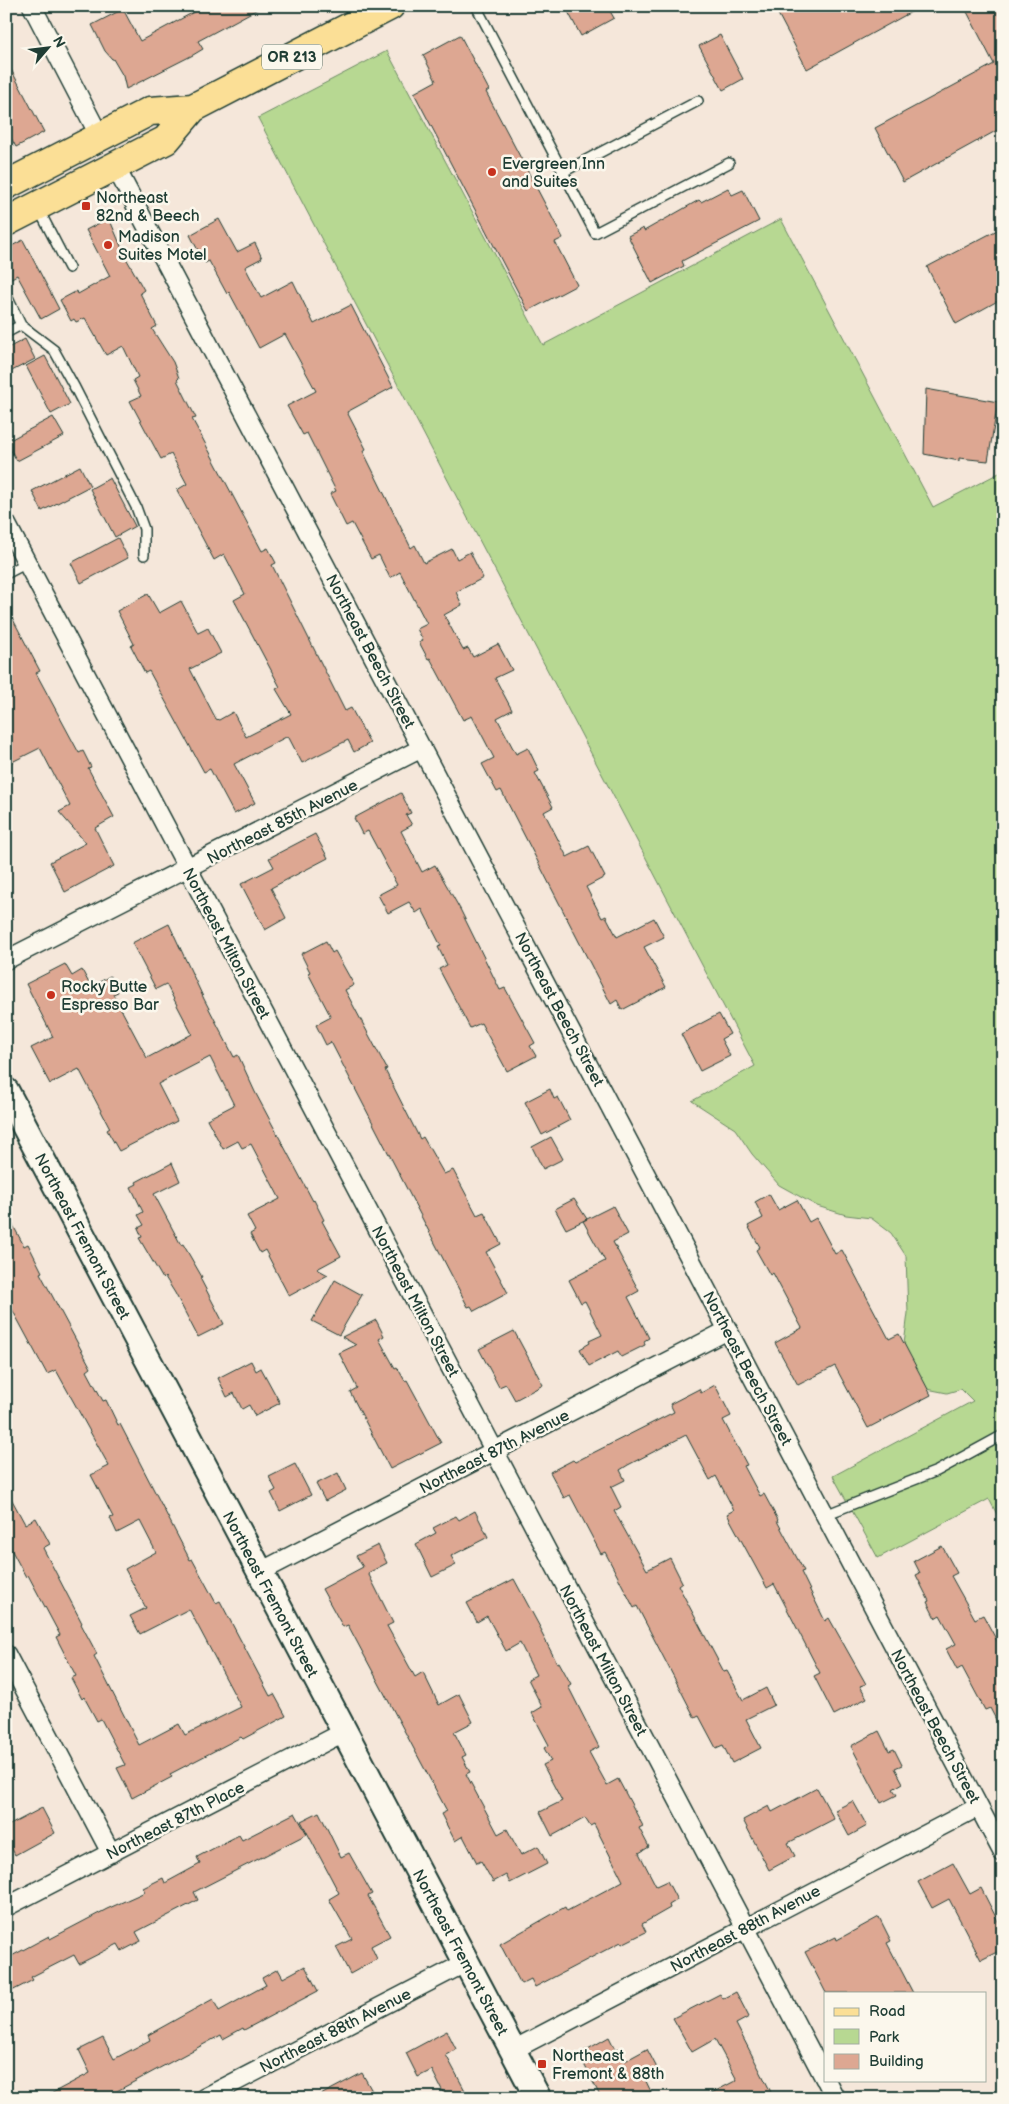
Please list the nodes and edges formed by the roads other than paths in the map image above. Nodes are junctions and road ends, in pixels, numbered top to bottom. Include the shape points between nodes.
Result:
1 (32, 6) edge
2 (390, 6) edge
3 (476, 6) edge
4 (698, 100) dead end
5 (193, 108) junction
6 (100, 137) junction
7 (729, 163) dead end
8 (115, 166) junction
9 (562, 172) junction
10 (6, 185) edge
11 (36, 206) junction
12 (6, 222) edge
13 (69, 268) dead end
14 (6, 294) edge
15 (22, 325) junction
16 (6, 333) edge
17 (6, 523) edge
18 (144, 555) dead end
19 (27, 563) junction
20 (6, 574) edge
21 (422, 748) junction
22 (188, 869) junction
23 (6, 960) edge
24 (6, 1091) edge
25 (728, 1330) junction
26 (1003, 1435) edge
27 (494, 1451) junction
28 (825, 1514) junction
29 (260, 1572) junction
30 (6, 1654) edge
31 (344, 1732) junction
32 (978, 1807) junction
33 (111, 1853) junction
34 (1003, 1853) edge
35 (6, 1907) edge
36 (746, 1928) junction
37 (466, 1962) junction
38 (513, 2050) junction
39 (824, 2076) edge
40 (827, 2082) edge
41 (204, 2098) edge
42 (538, 2098) edge
43 (835, 2098) edge

1 - 6 street
2 - 5 main road, OR 213
3 - 9 lane
4 - 9 lane
5 - 6 main road, OR 213 via 150,111
5 - 8 main road, OR 213 via 166,140
6 - 10 main road, OR 213
7 - 9 lane via 595,233
8 - 11 main road, OR 213
8 - 21 street, Northeast Beech Street
11 - 12 main road, OR 213
11 - 13 lane
14 - 15 lane
15 - 16 lane
15 - 18 lane via 54,350 75,388 136,507 144,528
17 - 19 street, Northeast Milton Street
19 - 20 lane
19 - 22 street, Northeast Milton Street
21 - 22 street, Northeast 85th Avenue
21 - 25 street, Northeast Beech Street
22 - 23 street, Northeast 85th Avenue
22 - 27 street, Northeast Milton Street
24 - 29 street, Northeast Fremont Street
25 - 27 street, Northeast 87th Avenue
25 - 28 street, Northeast Beech Street
26 - 28 lane via 937,1471
27 - 29 street, Northeast 87th Avenue
27 - 36 street, Northeast Milton Street
28 - 32 street, Northeast Beech Street
29 - 31 street, Northeast Fremont Street
30 - 33 street
31 - 33 street, Northeast 87th Place
31 - 37 street, Northeast Fremont Street
32 - 34 street, Northeast Beech Street
32 - 36 street, Northeast 88th Avenue
33 - 35 street, Northeast 87th Place
36 - 38 street, Northeast 88th Avenue
36 - 39 street, Northeast Milton Street
37 - 38 street, Northeast Fremont Street
37 - 41 street, Northeast 88th Avenue
38 - 42 street, Northeast Fremont Street
40 - 43 street, Northeast Milton Street

